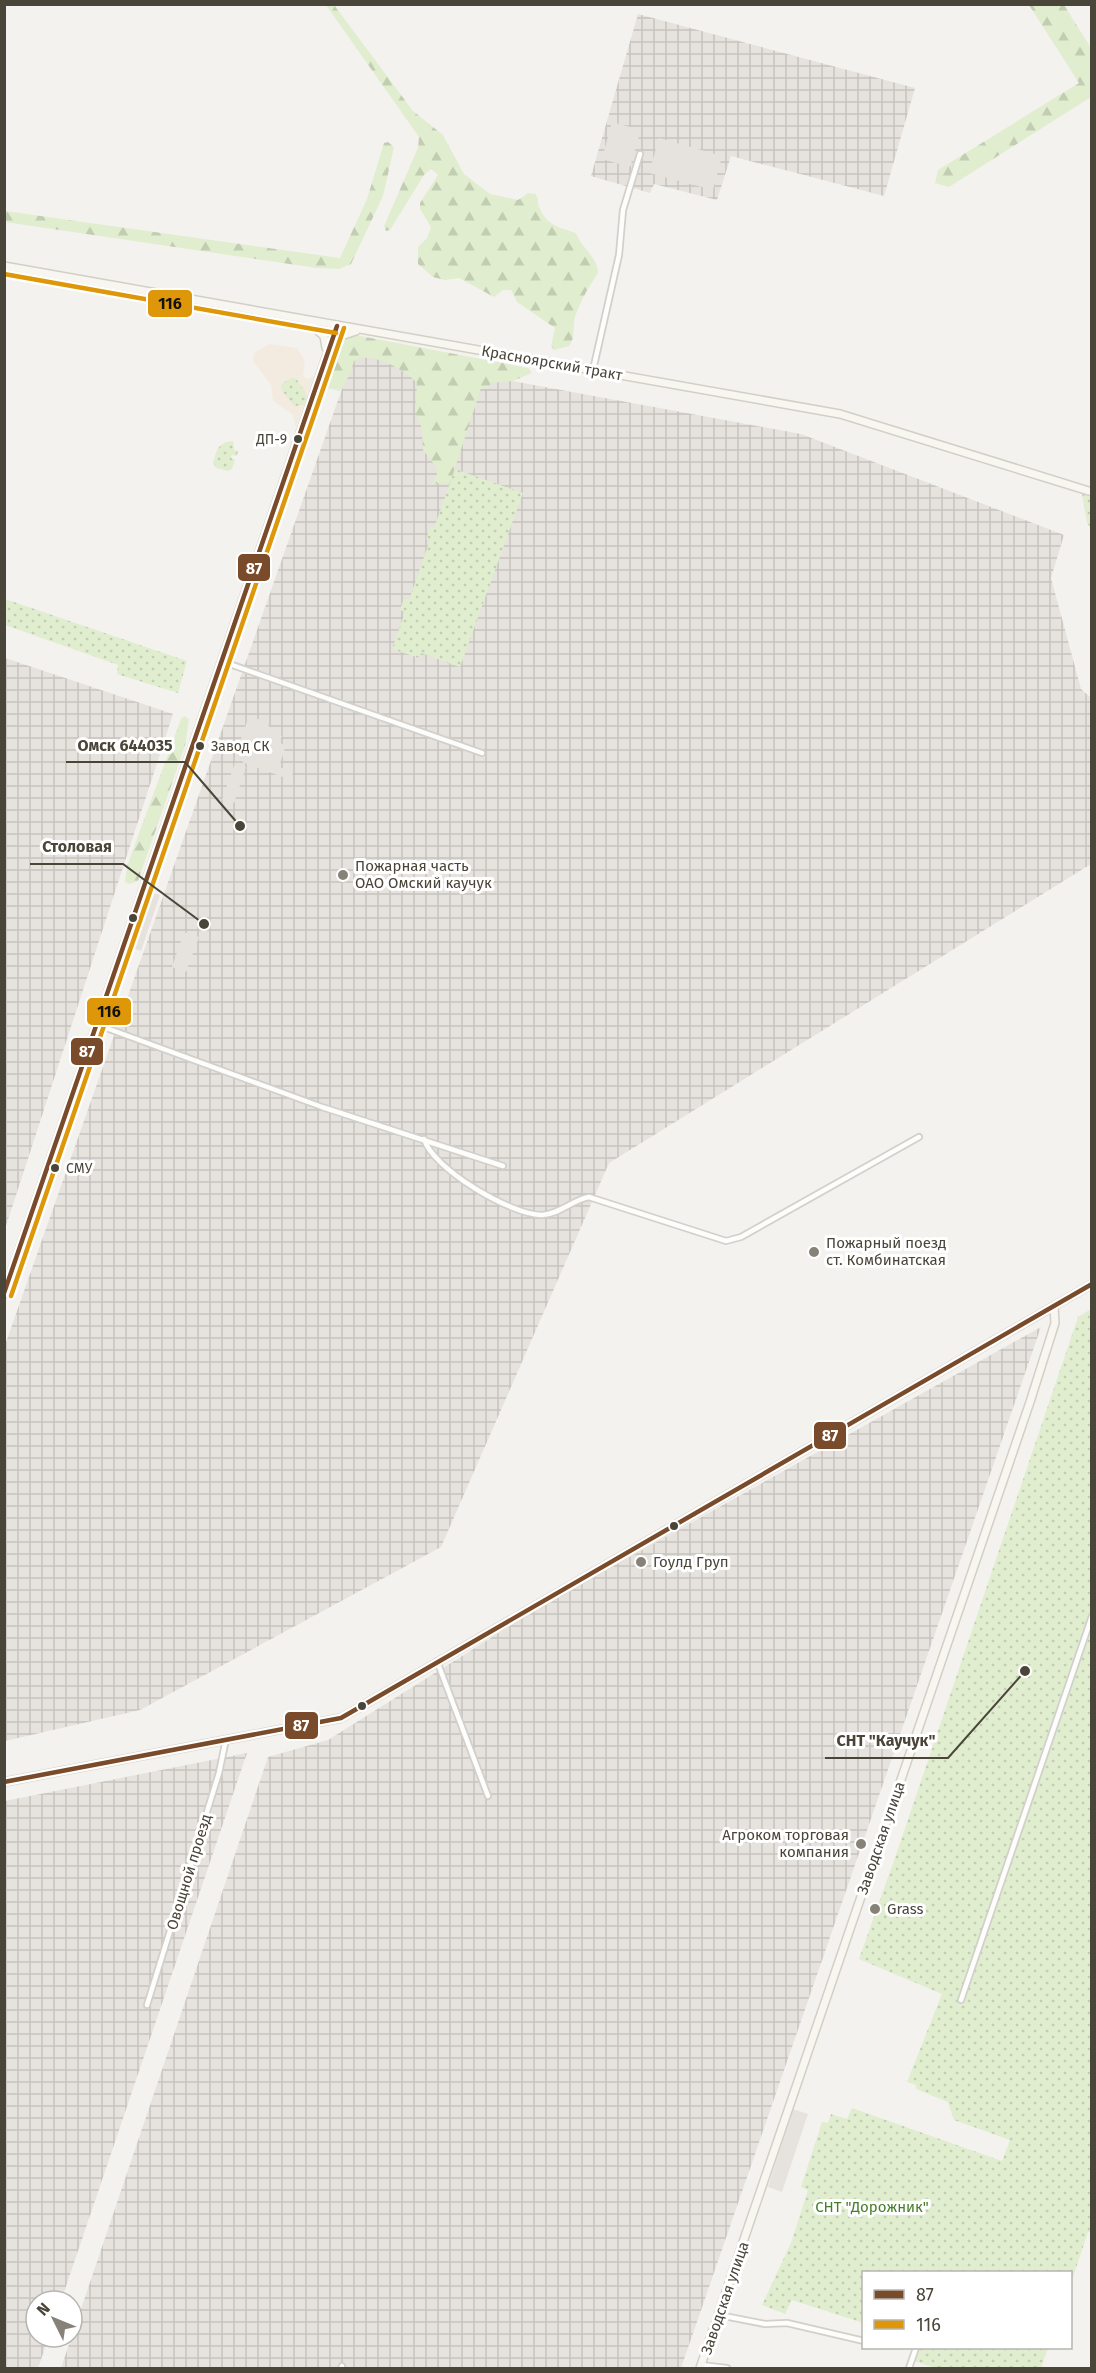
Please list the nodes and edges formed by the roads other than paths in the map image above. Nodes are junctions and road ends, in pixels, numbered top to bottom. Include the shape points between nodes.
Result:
1 (640, 154) dead end
2 (4, 266) edge
3 (303, 320) junction
4 (337, 326) junction
5 (365, 331) junction
6 (326, 357) junction
7 (593, 370) junction
8 (1092, 492) edge
9 (221, 661) junction
10 (482, 753) dead end
11 (98, 1025) junction
12 (919, 1137) dead end
13 (424, 1139) junction
14 (503, 1166) dead end
15 (1092, 1284) edge
16 (4, 1294) edge
17 (1054, 1306) junction
18 (1092, 1616) edge
19 (437, 1660) junction
20 (226, 1739) junction
21 (4, 1782) edge
22 (488, 1796) dead end
23 (961, 2000) dead end
24 (147, 2005) dead end
25 (719, 2315) junction
26 (862, 2340) edge
27 (916, 2349) edge
28 (701, 2367) edge
29 (727, 2368) edge
30 (909, 2368) edge

1 - 7 street via 623,210 619,255
2 - 3 main road, Красноярский тракт
3 - 4 main road, Красноярский тракт
3 - 6 main road via 324,336
4 - 5 main road, Красноярский тракт
4 - 6 main road
5 - 6 main road via 341,336
5 - 7 main road, Красноярский тракт
6 - 9 main road
7 - 8 main road, Красноярский тракт via 840,414
9 - 10 street
9 - 11 main road
11 - 13 street via 322,1107
11 - 16 main road
12 - 13 street via 741,1237 726,1241 590,1197 580,1198 552,1214 539,1215 509,1206 456,1175 430,1151
13 - 14 street
15 - 17 main road
17 - 19 main road
17 - 25 main road, Заводская улица via 1055,1323 1030,1402
18 - 23 street
19 - 20 main road via 341,1718
19 - 22 street
20 - 21 main road
20 - 24 street, Овощной проезд
25 - 26 street via 765,2324 787,2323
25 - 28 main road, Заводская улица
27 - 30 street
28 - 29 street

